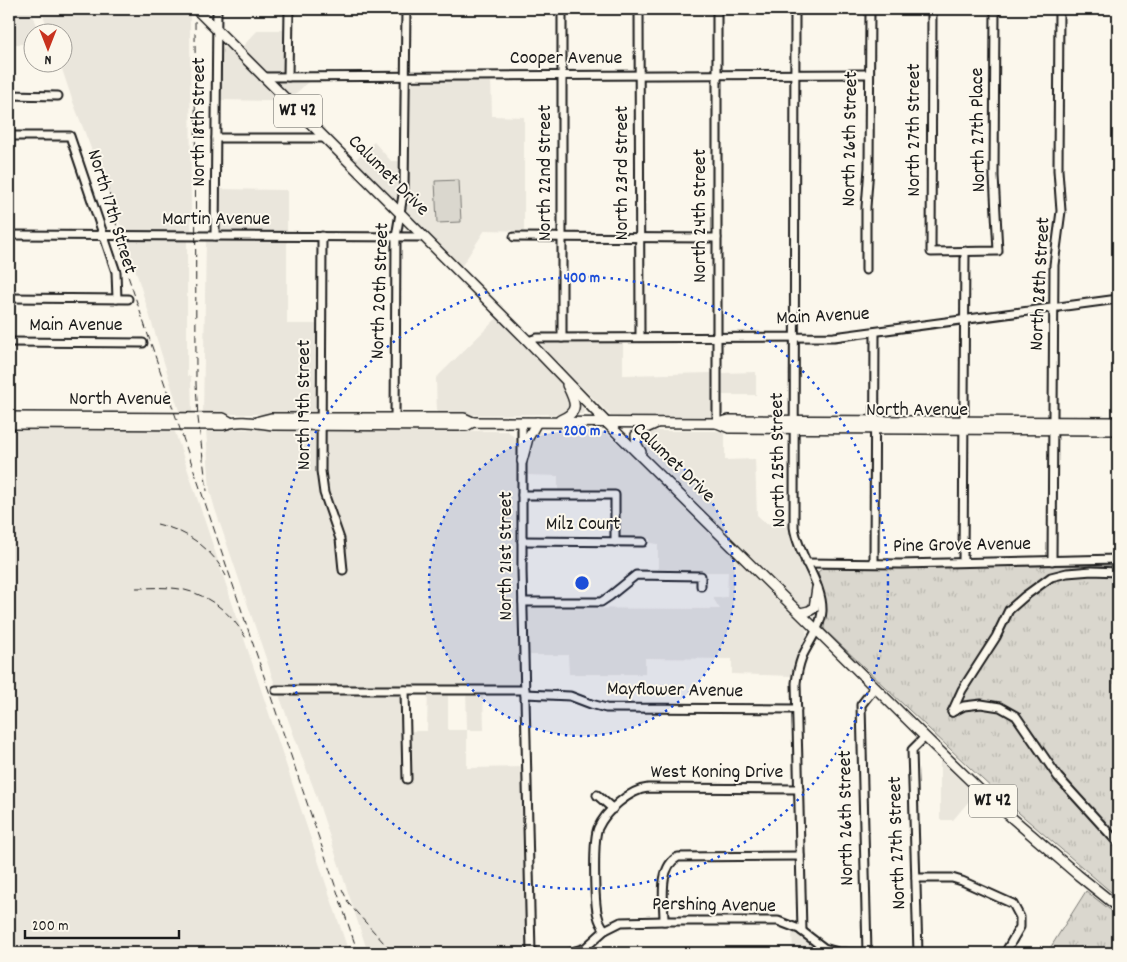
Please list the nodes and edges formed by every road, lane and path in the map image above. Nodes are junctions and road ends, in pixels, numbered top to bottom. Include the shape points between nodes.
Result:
1 (196, 9) edge
2 (217, 9) edge
3 (289, 9) edge
4 (406, 9) edge
5 (562, 9) edge
6 (639, 9) edge
7 (717, 9) edge
8 (795, 9) edge
9 (870, 9) edge
10 (932, 9) edge
11 (995, 9) edge
12 (1059, 9) edge
13 (217, 30) junction
14 (717, 74) junction
15 (795, 74) junction
16 (869, 74) junction
17 (562, 75) junction
18 (639, 75) junction
19 (405, 76) junction
20 (263, 77) junction
21 (288, 77) junction
22 (9, 95) edge
23 (58, 96) dead end
24 (9, 136) edge
25 (216, 138) junction
26 (325, 138) junction
27 (400, 214) junction
28 (9, 235) edge
29 (104, 236) junction
30 (216, 236) junction
31 (322, 236) junction
32 (396, 237) junction
33 (423, 237) junction
34 (514, 237) dead end
35 (562, 238) junction
36 (640, 238) junction
37 (717, 238) junction
38 (965, 251) junction
39 (866, 270) dead end
40 (9, 298) edge
41 (118, 299) junction
42 (128, 299) dead end
43 (1118, 299) edge
44 (1053, 308) junction
45 (964, 320) junction
46 (875, 332) junction
47 (794, 336) junction
48 (640, 337) junction
49 (717, 337) junction
50 (562, 338) junction
51 (528, 341) junction
52 (9, 342) edge
53 (143, 343) dead end
54 (564, 378) junction
55 (9, 417) edge
56 (321, 421) junction
57 (230, 422) junction
58 (395, 422) junction
59 (522, 422) junction
60 (537, 422) junction
61 (554, 422) junction
62 (606, 422) junction
63 (1118, 422) edge
64 (660, 423) junction
65 (718, 423) junction
66 (9, 424) edge
67 (794, 424) junction
68 (875, 424) junction
69 (964, 425) junction
70 (1053, 425) junction
71 (1118, 430) edge
72 (522, 461) junction
73 (647, 462) junction
74 (522, 495) junction
75 (522, 541) junction
76 (614, 542) junction
77 (644, 542) dead end
78 (1118, 559) edge
79 (1052, 561) junction
80 (963, 562) junction
81 (806, 563) junction
82 (874, 564) junction
83 (343, 570) dead end
84 (1118, 572) edge
85 (701, 586) dead end
86 (817, 588) junction
87 (523, 602) junction
88 (800, 613) junction
89 (816, 629) junction
90 (875, 687) junction
91 (276, 690) dead end
92 (405, 690) junction
93 (525, 692) junction
94 (797, 708) junction
95 (925, 738) junction
96 (407, 779) dead end
97 (799, 789) junction
98 (597, 795) dead end
99 (613, 809) junction
100 (1118, 843) edge
101 (800, 856) junction
102 (916, 878) junction
103 (1118, 907) edge
104 (664, 921) junction
105 (605, 930) junction
106 (802, 931) junction
107 (531, 953) edge
108 (569, 953) edge
109 (860, 953) edge
110 (867, 953) edge
111 (918, 953) edge
112 (1005, 953) edge

1 - 13 main road, Calumet Drive / WI 42
2 - 13 street, North 18th Street
3 - 21 street
4 - 19 street, North 20th Street
5 - 17 street, North 22nd Street
6 - 18 street, North 23rd Street
7 - 14 street, North 24th Street
8 - 15 street, North 25th Street
9 - 16 street, North 26th Street
10 - 38 street, North 27th Street via 931,252
11 - 38 street, North 27th Place via 994,176 998,251
12 - 44 street, North 28th Street via 1058,170 1061,211 1054,265
13 - 20 main road, Calumet Drive / WI 42
13 - 25 street, North 18th Street
14 - 15 street, Cooper Avenue
14 - 18 street, Cooper Avenue
14 - 37 street, North 24th Street
15 - 16 street, Cooper Avenue
15 - 47 street, North 25th Street
16 - 39 street, North 26th Street
17 - 18 street, Cooper Avenue
17 - 19 street, Cooper Avenue
17 - 35 street, North 22nd Street
18 - 36 street, North 23rd Street
19 - 21 street, Cooper Avenue
19 - 27 street, North 20th Street via 404,189
20 - 21 street, Cooper Avenue
20 - 26 main road, Calumet Drive / WI 42
22 - 23 street
24 - 29 street, North 17th Street via 70,136
25 - 26 street
25 - 30 street, North 18th Street
26 - 27 main road, Calumet Drive / WI 42
27 - 32 street, North 20th Street
27 - 33 main road, Calumet Drive / WI 42
28 - 29 street, Martin Avenue
29 - 30 street, Martin Avenue
29 - 41 street, North 17th Street via 116,272
30 - 31 street, Martin Avenue
31 - 32 street, Martin Avenue
31 - 56 street, North 19th Street
32 - 33 street, Martin Avenue
32 - 58 street, North 20th Street
33 - 51 main road, Calumet Drive / WI 42
34 - 35 street
35 - 36 street
35 - 50 street, North 22nd Street
36 - 37 street
36 - 48 street, North 23rd Street
37 - 49 street, North 24th Street
38 - 45 street
40 - 41 street
41 - 42 street
43 - 44 street, Main Avenue
44 - 45 street, Main Avenue
44 - 70 street, North 28th Street
45 - 46 street, Main Avenue
45 - 69 street
46 - 47 street, Main Avenue via 834,337
46 - 68 street
47 - 49 street, Main Avenue
47 - 67 street, North 25th Street
48 - 49 street, Main Avenue
48 - 50 street, Main Avenue
49 - 65 street, North 24th Street
50 - 51 street, Main Avenue
51 - 54 main road, Calumet Drive / WI 42
52 - 53 street, Main Avenue
54 - 61 main road via 575,406 569,416
54 - 62 main road, Calumet Drive / WI 42
55 - 57 main road, North Avenue via 223,418
56 - 57 main road, North Avenue via 273,425
56 - 58 main road, North Avenue
56 - 83 street, North 19th Street via 322,481 340,538
57 - 66 main road, North Avenue via 223,425
58 - 59 main road, North Avenue via 463,426 473,422
59 - 60 main road, North Avenue
59 - 72 street, North 21st Street
60 - 61 main road, North Avenue
60 - 72 main road via 528,438
61 - 62 main road, North Avenue
62 - 64 main road, North Avenue
62 - 73 main road, Calumet Drive / WI 42
63 - 70 main road, North Avenue
64 - 65 main road, North Avenue
64 - 73 main road via 636,436 637,445
65 - 67 main road, North Avenue via 729,420
67 - 68 main road, North Avenue
67 - 81 street, North 25th Street via 794,527
68 - 69 main road, North Avenue
68 - 82 street
69 - 70 main road, North Avenue
69 - 80 street
70 - 71 main road, North Avenue
70 - 79 street, North 28th Street
72 - 74 street, North 21st Street
73 - 88 main road, Calumet Drive / WI 42
74 - 75 street, North 21st Street
74 - 76 street via 615,495
75 - 76 street, Milz Court
75 - 87 street, North 21st Street
76 - 77 street, Milz Court
78 - 79 street, Pine Grove Avenue
79 - 80 street, Pine Grove Avenue
80 - 82 street, Pine Grove Avenue
81 - 82 street, Pine Grove Avenue
81 - 86 street, North 25th Street
84 - 100 street via 1067,573 1052,577 1025,596 1009,610 952,712 964,706 981,704 1000,707 1016,716 1058,777
85 - 87 street via 701,576 636,575 601,602
86 - 88 main road via 814,608
86 - 89 street, North 25th Street via 822,611
87 - 93 street, North 21st Street
88 - 89 main road, Calumet Drive / WI 42
89 - 90 main road, Calumet Drive / WI 42
89 - 94 street, North 25th Street via 800,664 796,683
90 - 95 main road, Calumet Drive / WI 42
90 - 110 street, North 26th Street via 861,705
91 - 92 street, Mayflower Avenue
92 - 93 street, Mayflower Avenue
92 - 96 street
93 - 94 street, Mayflower Avenue via 570,696 606,708
93 - 107 street, North 21st Street
94 - 97 street, North 25th Street
95 - 102 street, North 27th Street via 912,750
95 - 103 main road, Calumet Drive / WI 42 via 982,792
97 - 99 street, West Koning Drive via 641,789 629,794
97 - 101 street, North 25th Street
98 - 99 street
99 - 105 street, West Koning Drive via 598,828 595,840 597,910
101 - 104 street via 678,857 665,870
101 - 106 street, North 25th Street
102 - 111 street, North 27th Street
102 - 112 street via 962,880 1014,906 1020,916 1020,926
104 - 105 street, Pershing Avenue via 628,921
104 - 106 street, Pershing Avenue via 778,921
105 - 108 street, Pershing Avenue via 585,948
106 - 109 street, Pershing Avenue via 824,948

